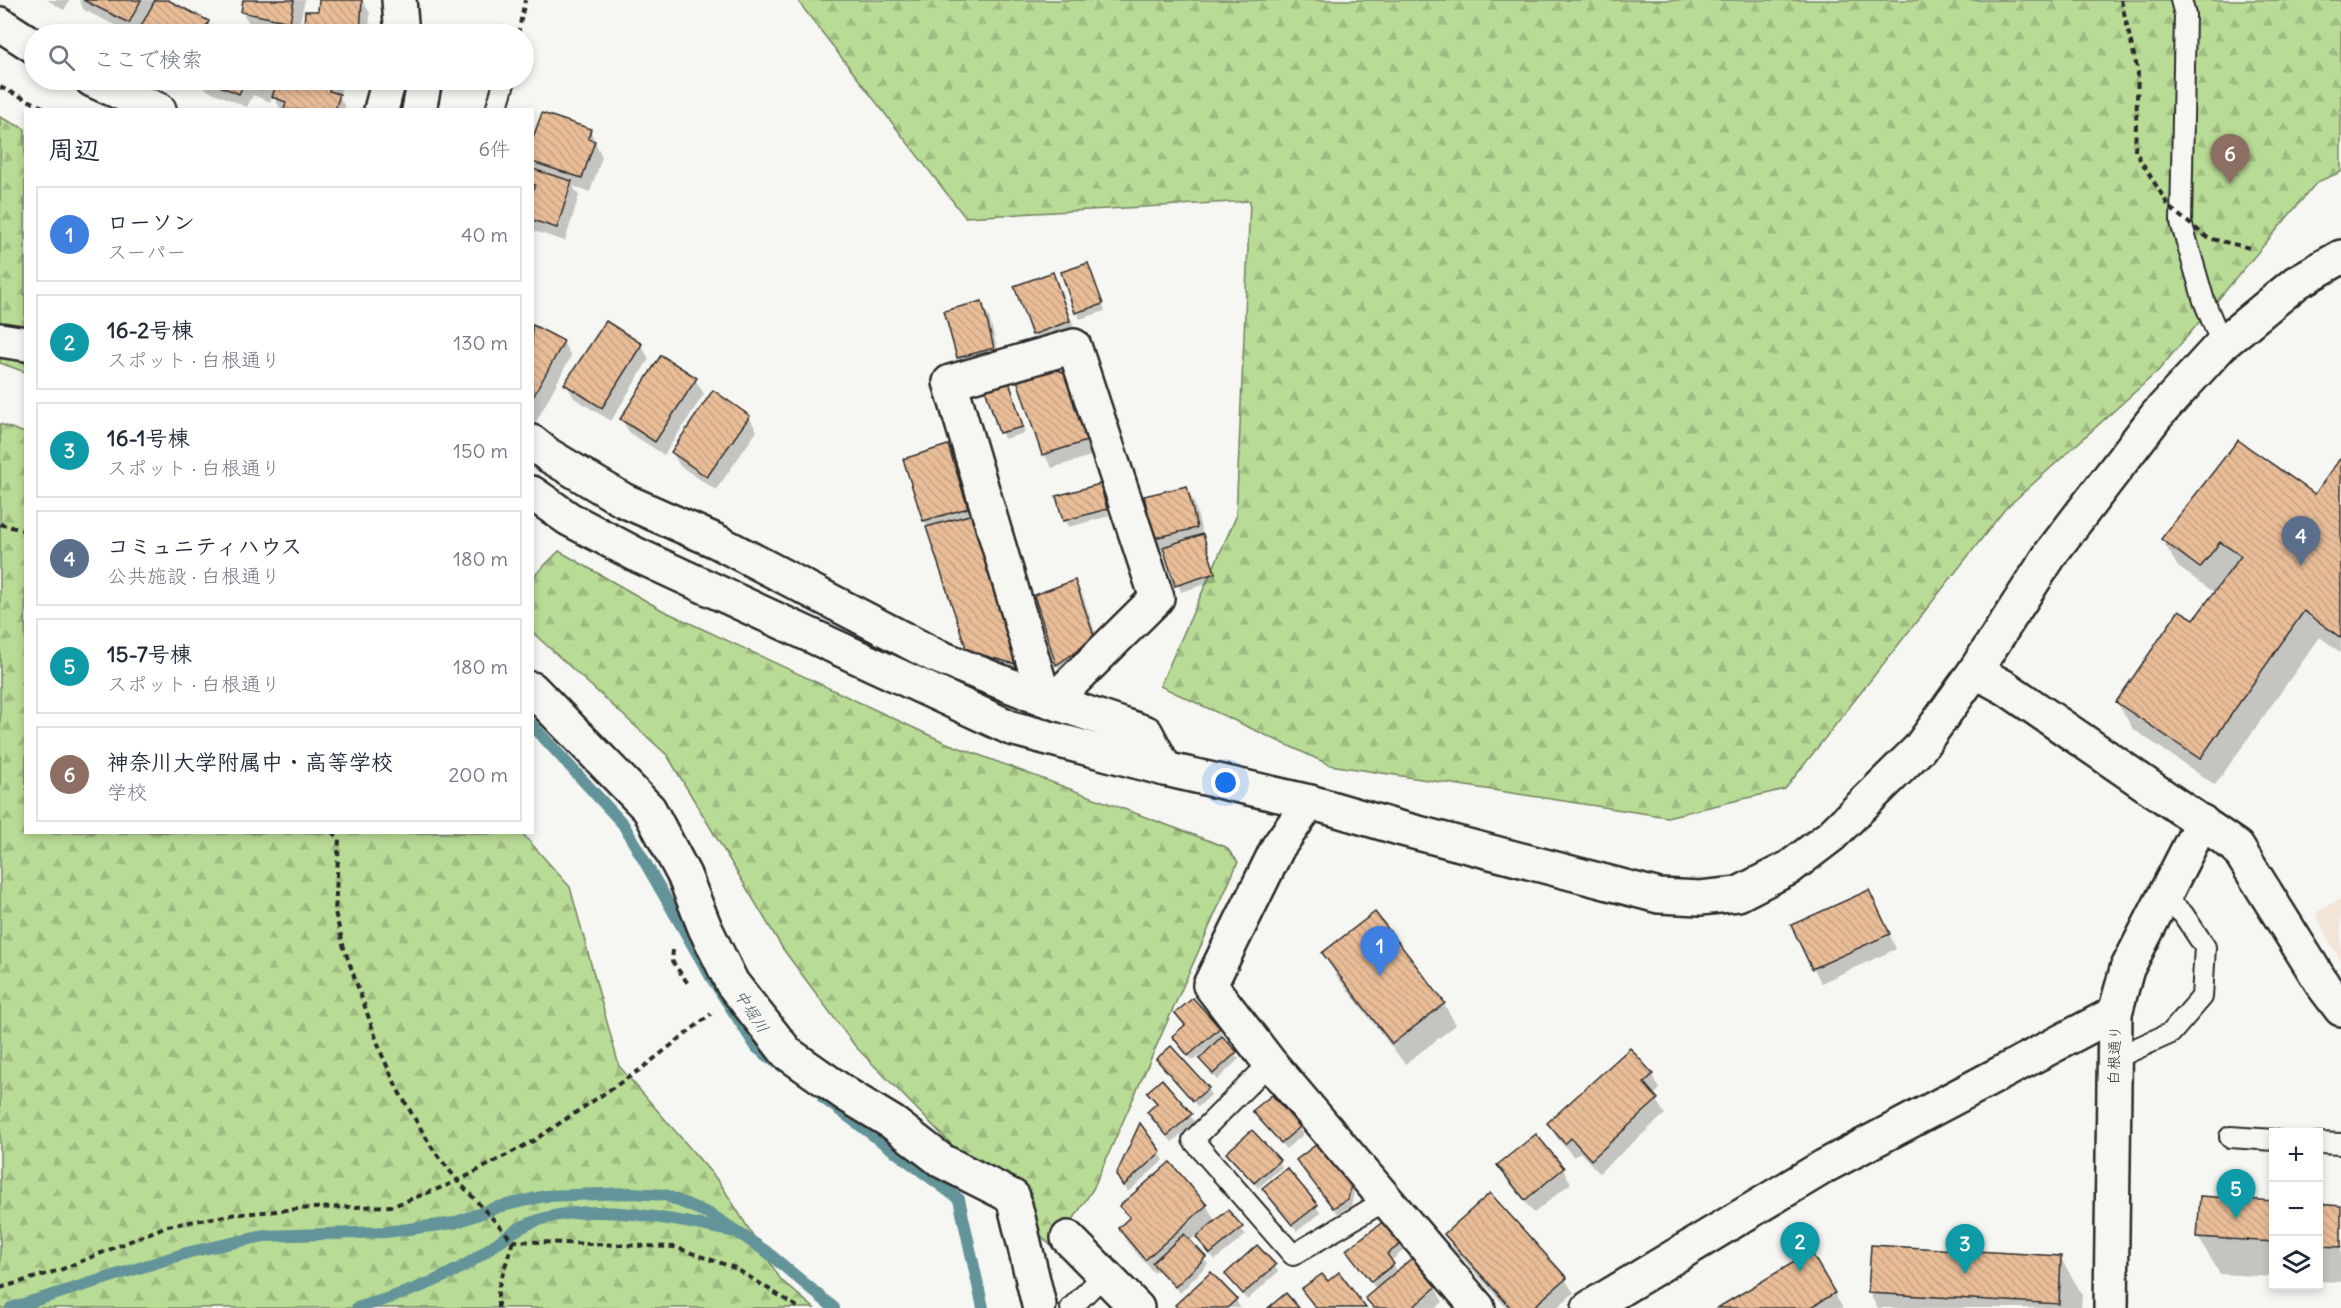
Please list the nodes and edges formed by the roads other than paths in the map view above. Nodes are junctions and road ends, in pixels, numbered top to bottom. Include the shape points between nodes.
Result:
1 (399, 0) edge
2 (2181, 0) edge
3 (0, 24) edge
4 (401, 24) edge
5 (24, 40) edge
6 (114, 90) edge
7 (386, 90) edge
8 (423, 90) edge
9 (502, 90) edge
10 (155, 108) edge
11 (382, 108) edge
12 (419, 108) edge
13 (497, 108) edge
14 (2341, 257) edge
15 (0, 340) edge
16 (24, 344) edge
17 (2222, 344) junction
18 (534, 444) edge
19 (534, 494) edge
20 (1975, 670) junction
21 (534, 691) edge
22 (1048, 700) junction
23 (1165, 769) junction
24 (1310, 802) junction
25 (2202, 822) junction
26 (2163, 897) junction
27 (2341, 1009) edge
28 (2115, 1013) junction
29 (2113, 1059) junction
30 (1270, 1063) junction
31 (2230, 1137) dead end
32 (2269, 1140) edge
33 (2323, 1143) edge
34 (2341, 1144) edge
35 (1386, 1200) junction
36 (1068, 1238) dead end
37 (1104, 1275) junction
38 (1055, 1306) edge
39 (1137, 1308) edge
40 (1478, 1308) edge
41 (1589, 1308) edge
42 (2111, 1308) edge

1 - 4 street
2 - 17 lane via 2185,15 2181,222 2204,302
3 - 5 street
6 - 10 street
7 - 11 street
8 - 12 street
9 - 13 lane
14 - 17 street via 2297,282
15 - 16 street
17 - 20 street via 2157,416 2052,552
18 - 22 street via 623,500 716,541 934,655
19 - 23 street via 569,519 638,555 1011,728
20 - 24 street via 1919,749 1831,836 1789,868 1738,894 1700,898 1659,896
20 - 25 street
21 - 38 street via 649,809 684,875 732,983 787,1053 893,1123 942,1161 1014,1197
22 - 22 street via 1156,598 1074,346 950,382
22 - 23 street via 1146,734
23 - 24 street
24 - 30 street via 1278,848 1210,985
25 - 26 street, 白根通り
25 - 27 street via 2237,847
26 - 28 street, 白根通り via 2127,969
26 - 29 lane via 2183,914 2205,947 2202,997 2171,1033
28 - 29 street, 白根通り
28 - 41 street via 1825,1166
29 - 42 street, 白根通り
30 - 35 street
30 - 35 lane via 1193,1140 1293,1255
31 - 32 lane
33 - 34 lane
35 - 40 street
36 - 37 street
37 - 38 lane
37 - 39 street

